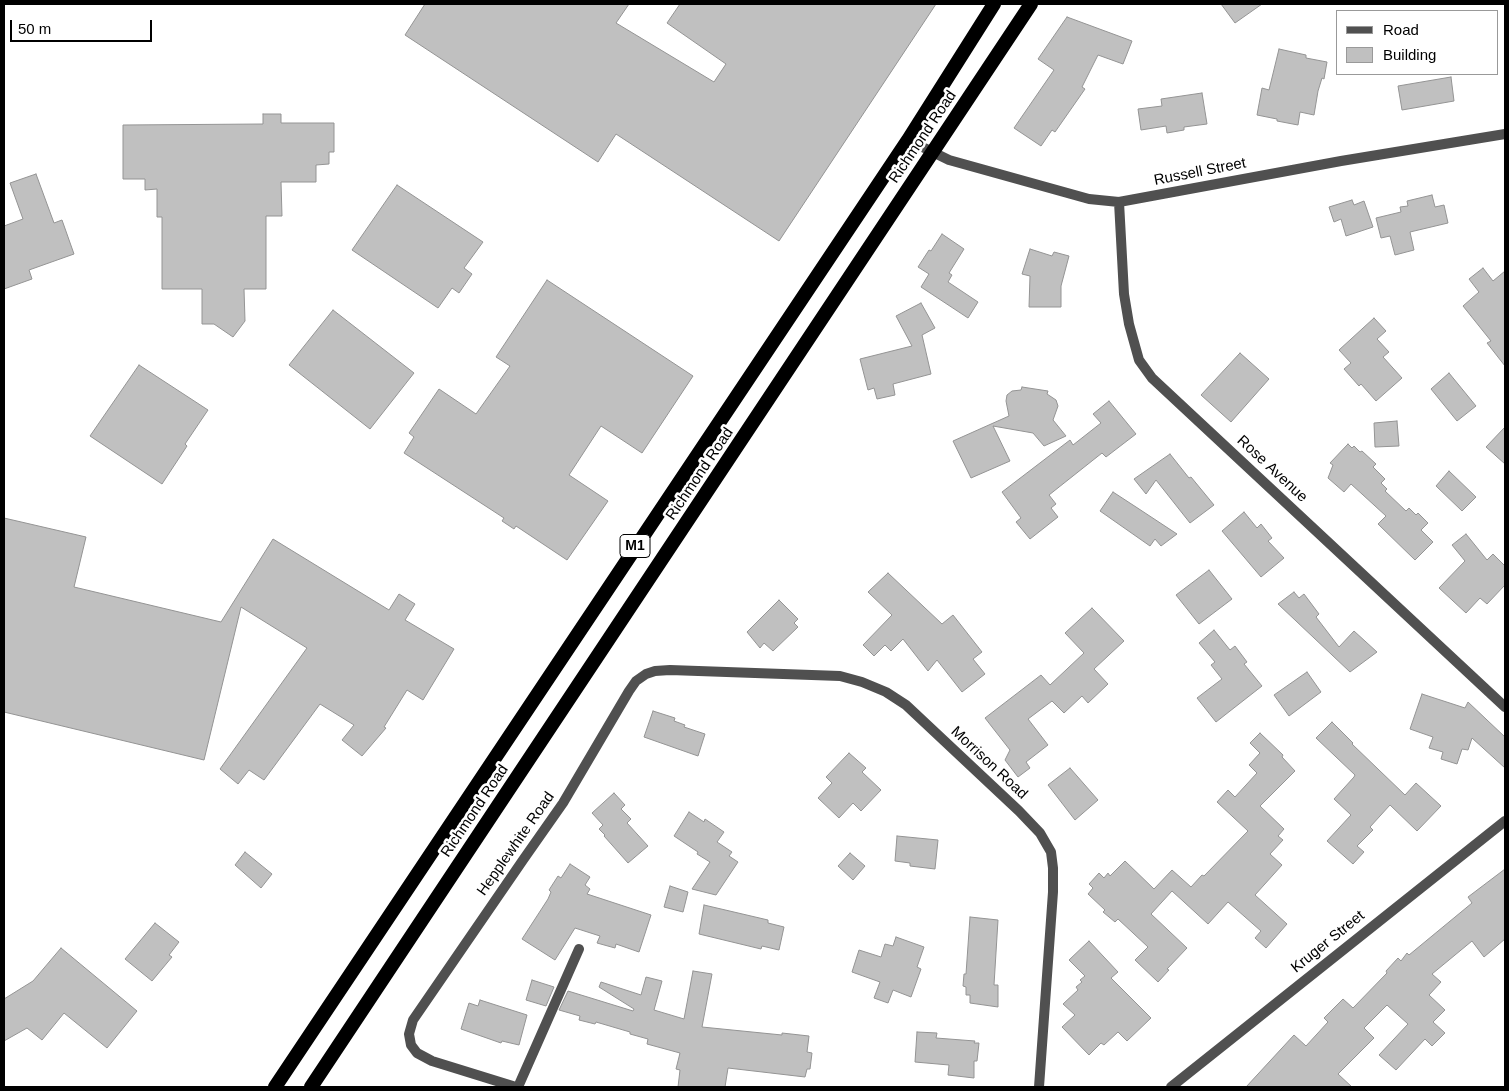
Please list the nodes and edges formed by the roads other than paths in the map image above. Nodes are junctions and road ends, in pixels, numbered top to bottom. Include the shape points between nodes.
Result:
1 (994, 4) edge
2 (1031, 4) edge
3 (1505, 134) edge
4 (908, 140) junction
5 (932, 153) junction
6 (1119, 202) junction
7 (670, 670) joint
8 (1505, 707) edge
9 (1505, 821) edge
10 (579, 949) dead end
11 (275, 1087) edge
12 (311, 1087) edge
13 (517, 1087) edge
14 (1039, 1087) edge
15 (1170, 1087) edge

1 - 4 highway, Richmond Road / M1
2 - 5 highway, Richmond Road / M1
3 - 6 street, Russell Street
4 - 5 street, Russell Street
4 - 11 highway, Richmond Road / M1
5 - 6 street, Russell Street via 1089,200
5 - 12 highway, Richmond Road / M1
6 - 8 street, Rose Avenue via 1124,294 1129,324 1139,360 1152,378
7 - 13 street, Hepplewhite Road via 655,671 636,681 564,803 414,1020 409,1034 417,1053 432,1061
7 - 14 street, Morrison Road via 840,676 886,692 906,705 1040,833 1051,852 1053,868
9 - 15 street, Kruger Street
10 - 13 street

